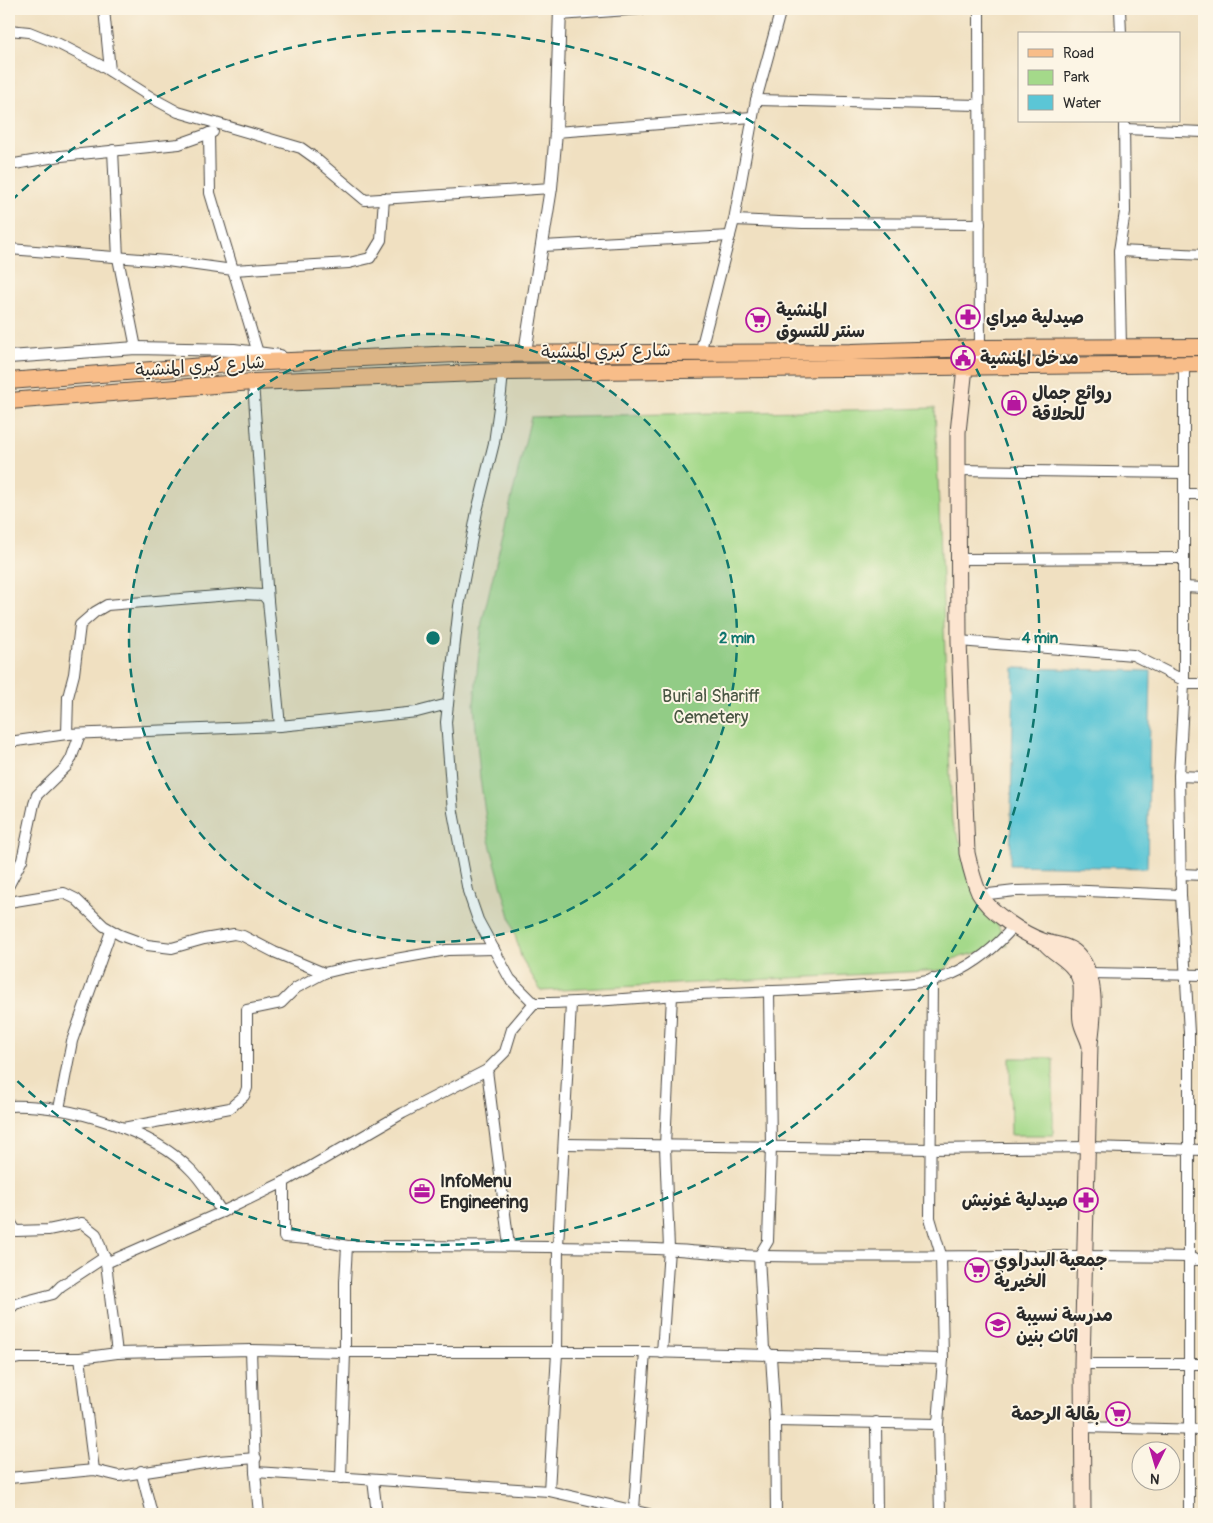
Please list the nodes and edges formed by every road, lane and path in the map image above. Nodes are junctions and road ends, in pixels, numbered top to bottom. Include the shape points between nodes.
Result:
1 (104, 9) edge
2 (641, 9) edge
3 (781, 9) edge
4 (979, 9) edge
5 (1120, 9) edge
6 (560, 12) edge
7 (9, 30) edge
8 (1121, 32) edge
9 (110, 71) junction
10 (756, 100) junction
11 (979, 105) junction
12 (752, 117) junction
13 (1124, 125) edge
14 (229, 127) junction
15 (556, 132) junction
16 (1204, 132) edge
17 (209, 133) junction
18 (112, 150) junction
19 (9, 165) edge
20 (551, 188) junction
21 (384, 198) junction
22 (734, 220) junction
23 (980, 224) junction
24 (730, 236) junction
25 (543, 246) junction
26 (9, 249) edge
27 (1118, 251) junction
28 (1204, 255) edge
29 (118, 258) junction
30 (233, 270) junction
31 (1204, 346) edge
32 (1121, 347) junction
33 (136, 348) junction
34 (973, 349) junction
35 (525, 352) junction
36 (258, 353) junction
37 (700, 353) junction
38 (9, 357) edge
39 (308, 359) junction
40 (1184, 364) junction
41 (1204, 364) edge
42 (973, 368) junction
43 (503, 372) junction
44 (9, 381) edge
45 (253, 382) junction
46 (9, 401) edge
47 (958, 470) junction
48 (1184, 473) junction
49 (1185, 494) junction
50 (1204, 494) edge
51 (959, 558) junction
52 (1184, 558) junction
53 (1184, 587) junction
54 (1204, 588) edge
55 (268, 601) junction
56 (959, 641) junction
57 (1183, 682) junction
58 (1204, 684) edge
59 (448, 704) junction
60 (280, 726) junction
61 (67, 734) junction
62 (80, 734) junction
63 (9, 742) edge
64 (1179, 776) junction
65 (1204, 777) edge
66 (1180, 874) junction
67 (1204, 875) edge
68 (9, 885) edge
69 (980, 895) junction
70 (1180, 895) junction
71 (9, 902) edge
72 (1014, 926) junction
73 (111, 931) junction
74 (1042, 940) junction
75 (494, 949) junction
76 (324, 973) junction
77 (1089, 973) junction
78 (1186, 974) junction
79 (1204, 975) edge
80 (932, 979) junction
81 (769, 991) junction
82 (672, 995) junction
83 (534, 1003) junction
84 (571, 1004) junction
85 (1090, 1044) junction
86 (487, 1070) junction
87 (9, 1106) edge
88 (59, 1109) junction
89 (124, 1128) junction
90 (564, 1144) junction
91 (665, 1146) junction
92 (771, 1146) junction
93 (1088, 1148) junction
94 (931, 1149) junction
95 (1189, 1150) junction
96 (1204, 1150) edge
97 (284, 1182) junction
98 (222, 1212) junction
99 (9, 1220) edge
100 (347, 1246) junction
101 (509, 1246) junction
102 (558, 1246) junction
103 (670, 1249) junction
104 (941, 1255) junction
105 (1084, 1255) junction
106 (759, 1256) junction
107 (1188, 1257) junction
108 (105, 1260) junction
109 (1204, 1260) edge
110 (9, 1310) edge
111 (251, 1350) junction
112 (345, 1352) junction
113 (645, 1352) junction
114 (117, 1353) junction
115 (557, 1353) junction
116 (662, 1353) junction
117 (771, 1356) junction
118 (80, 1358) junction
119 (943, 1359) junction
120 (9, 1360) edge
121 (1082, 1364) junction
122 (1204, 1364) edge
123 (1190, 1365) junction
124 (775, 1421) junction
125 (876, 1422) junction
126 (938, 1424) junction
127 (1083, 1427) junction
128 (1190, 1430) junction
129 (1204, 1430) edge
130 (256, 1458) junction
131 (94, 1470) junction
132 (142, 1471) junction
133 (255, 1472) junction
134 (9, 1478) edge
135 (341, 1478) junction
136 (373, 1480) junction
137 (549, 1491) junction
138 (633, 1512) edge
139 (152, 1514) edge
140 (259, 1514) edge
141 (377, 1514) edge
142 (650, 1514) edge
143 (776, 1514) edge
144 (877, 1514) edge
145 (940, 1514) edge
146 (1083, 1514) edge
147 (1189, 1514) edge

1 - 9 street
2 - 6 street
3 - 10 street
4 - 11 street
5 - 8 street
6 - 15 street
7 - 9 street via 29,32 59,44
9 - 14 street via 178,112
10 - 11 street
10 - 12 street
11 - 23 street
12 - 15 street
12 - 22 street
13 - 16 street
13 - 27 street via 1125,212
14 - 17 street
14 - 21 street via 300,148 365,200
15 - 20 street
17 - 18 street via 178,144
17 - 30 street via 210,193
18 - 19 street
18 - 29 street
20 - 21 street
20 - 25 street
21 - 30 street via 381,240 370,258 349,263
22 - 23 street
22 - 24 street
23 - 34 street
24 - 25 street
24 - 37 street
25 - 35 street
26 - 29 street
27 - 28 street
27 - 32 street
29 - 30 street
29 - 33 street
30 - 36 street
31 - 32 main road, شارع كبري المنشية
32 - 34 main road, شارع كبري المنشية
33 - 36 street
33 - 38 street
34 - 37 main road, شارع كبري المنشية
34 - 42 main road
35 - 37 main road, شارع كبري المنشية
35 - 39 main road, شارع كبري المنشية
36 - 39 street
39 - 44 main road, شارع كبري المنشية
40 - 41 main road, شارع كبري المنشية
40 - 42 main road, شارع كبري المنشية
40 - 48 street
42 - 43 main road, شارع كبري المنشية
42 - 47 main road via 958,432
43 - 45 main road, شارع كبري المنشية
43 - 59 street via 494,443 459,606
45 - 46 main road, شارع كبري المنشية
45 - 55 street
47 - 48 street
47 - 51 main road
48 - 49 street
49 - 50 street
49 - 52 street
51 - 52 street
51 - 56 main road
52 - 53 street
53 - 54 street
53 - 57 street
55 - 60 street
55 - 61 street via 264,595 242,594 107,605 95,612 80,625 68,697
56 - 57 street via 1133,655
56 - 69 main road via 967,853
57 - 58 street
57 - 64 street
59 - 60 street via 417,712
59 - 75 street via 446,722 455,820 468,891 478,920
60 - 62 street
61 - 62 street
61 - 63 street
62 - 68 street via 66,767 37,795 22,860
64 - 65 street
64 - 66 street
66 - 67 street
66 - 70 street
69 - 70 street via 1064,890
69 - 72 main road
70 - 78 street
71 - 73 street via 64,894 76,899
72 - 74 main road
72 - 80 street via 990,951 952,974
73 - 76 street via 147,945 172,948 234,934
73 - 88 street via 72,1040
74 - 77 main road via 1077,954
74 - 85 main road via 1070,965 1080,979 1081,1022
75 - 76 street via 447,950
75 - 83 street via 510,979
76 - 89 street via 296,988 281,1003 247,1010 247,1088 244,1096 230,1108
77 - 78 street
77 - 85 main road via 1092,985
78 - 79 street
78 - 95 street
80 - 81 street via 891,985
80 - 94 street
81 - 82 street
81 - 92 street
82 - 84 street
82 - 91 street
83 - 84 street
83 - 86 street via 512,1029 505,1052
84 - 90 street
85 - 93 main road
86 - 97 street via 403,1113
86 - 101 street
87 - 88 street
88 - 89 street
89 - 98 street via 179,1160
90 - 91 street
90 - 102 street
91 - 92 street
91 - 103 street
92 - 94 street
92 - 106 street via 768,1241
93 - 94 street
93 - 95 street
93 - 105 main road
94 - 104 street via 930,1218
95 - 96 street
95 - 107 street
97 - 98 street
97 - 100 street via 284,1237
98 - 108 street
99 - 108 street via 16,1231 48,1230 82,1223 96,1234
100 - 101 street
100 - 112 street
101 - 102 street
102 - 103 street
102 - 115 street
103 - 106 street
103 - 116 street
104 - 105 street
104 - 106 street
104 - 119 street
105 - 107 street
105 - 121 main road
106 - 117 street via 764,1349
107 - 109 street
107 - 123 street
108 - 110 street via 53,1294 15,1304
108 - 114 street
111 - 112 street
111 - 114 street
111 - 130 street
112 - 115 street
112 - 135 street
113 - 115 street
113 - 116 street
113 - 138 street
114 - 118 street
115 - 137 street
116 - 117 street
117 - 119 street
117 - 124 street
118 - 120 street
118 - 131 street
119 - 126 street
121 - 123 street
121 - 127 main road
122 - 123 street
123 - 128 street
124 - 125 street
124 - 143 street
125 - 126 street
125 - 144 street
126 - 145 street
127 - 128 street
127 - 146 main road
128 - 129 street
128 - 147 street
130 - 132 street
130 - 133 street
131 - 132 street via 119,1476
131 - 134 street
132 - 139 street
133 - 135 street
133 - 140 street
135 - 136 street
136 - 137 street
136 - 141 street
137 - 138 street
138 - 142 street

